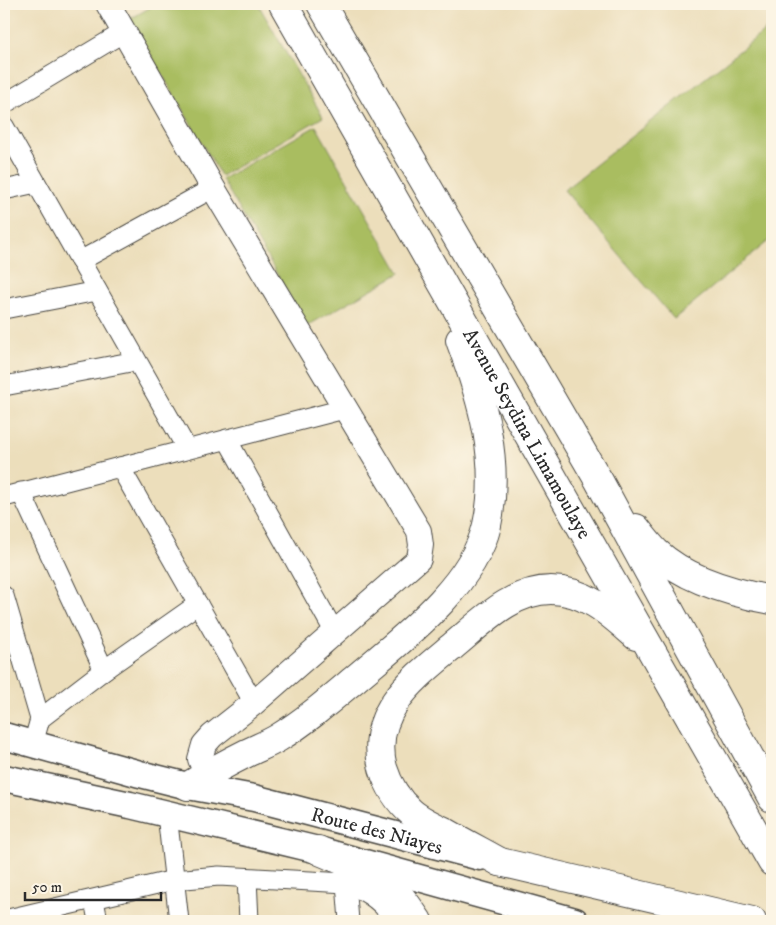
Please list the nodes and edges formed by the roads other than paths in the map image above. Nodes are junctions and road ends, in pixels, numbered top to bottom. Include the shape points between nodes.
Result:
1 (108, 4) edge
2 (283, 4) edge
3 (321, 4) edge
4 (124, 32) junction
5 (4, 104) edge
6 (4, 126) edge
7 (36, 183) junction
8 (213, 188) junction
9 (4, 190) edge
10 (80, 261) junction
11 (436, 273) junction
12 (97, 291) junction
13 (4, 309) edge
14 (136, 361) junction
15 (4, 386) edge
16 (344, 409) junction
17 (227, 439) junction
18 (186, 449) junction
19 (120, 466) junction
20 (599, 481) junction
21 (12, 494) edge
22 (4, 596) edge
23 (772, 600) edge
24 (198, 604) junction
25 (335, 633) junction
26 (652, 650) junction
27 (104, 670) junction
28 (254, 703) junction
29 (40, 719) junction
30 (4, 736) edge
31 (33, 744) junction
32 (4, 778) edge
33 (197, 780) junction
34 (772, 798) edge
35 (167, 814) junction
36 (318, 850) junction
37 (500, 862) junction
38 (772, 862) edge
39 (248, 878) junction
40 (174, 880) junction
41 (346, 883) junction
42 (94, 900) junction
43 (4, 920) edge
44 (747, 920) edge
45 (98, 921) edge
46 (179, 921) edge
47 (249, 921) edge
48 (349, 921) edge
49 (394, 921) edge
50 (418, 921) edge
51 (575, 921) edge

1 - 4 street
2 - 11 main road, Avenue Seydina Limamoulaye
3 - 20 main road, Avenue Seydina Limamoulaye
4 - 5 street
4 - 8 street
6 - 7 street
7 - 9 street
7 - 10 street
8 - 10 street
8 - 16 street
10 - 12 street
11 - 26 main road, Avenue Seydina Limamoulaye
11 - 33 main road via 470,366 490,450 492,488 486,526 475,555 453,588 422,621 304,721
12 - 13 street
12 - 14 street
14 - 15 street
14 - 18 street
16 - 17 street
16 - 25 street via 419,531 421,545 419,559
17 - 18 street
17 - 25 street
18 - 19 street
19 - 21 street
19 - 24 street
20 - 23 main road via 657,552 678,567 730,591
20 - 34 main road, Avenue Seydina Limamoulaye
21 - 27 street
22 - 29 street
24 - 27 street
24 - 28 street
25 - 28 street
26 - 37 main road via 590,600 553,590 537,592 501,607 410,682 396,700 380,736 380,757 386,778 398,797 411,812
26 - 38 main road, Avenue Seydina Limamoulaye
27 - 29 street
28 - 33 street via 219,729 204,746
29 - 31 street
30 - 31 main road, Route des Niayes
31 - 33 main road, Route des Niayes
32 - 35 main road, Route des Niayes
33 - 37 main road, Route des Niayes
35 - 36 main road, Route des Niayes
35 - 40 street
36 - 50 main road via 388,885 404,900
36 - 51 main road, Route des Niayes
37 - 44 main road, Route des Niayes
39 - 40 street via 219,876
39 - 41 street
39 - 47 street
40 - 42 street
40 - 46 street
41 - 48 street
41 - 49 street via 378,901
42 - 43 street
42 - 45 street

